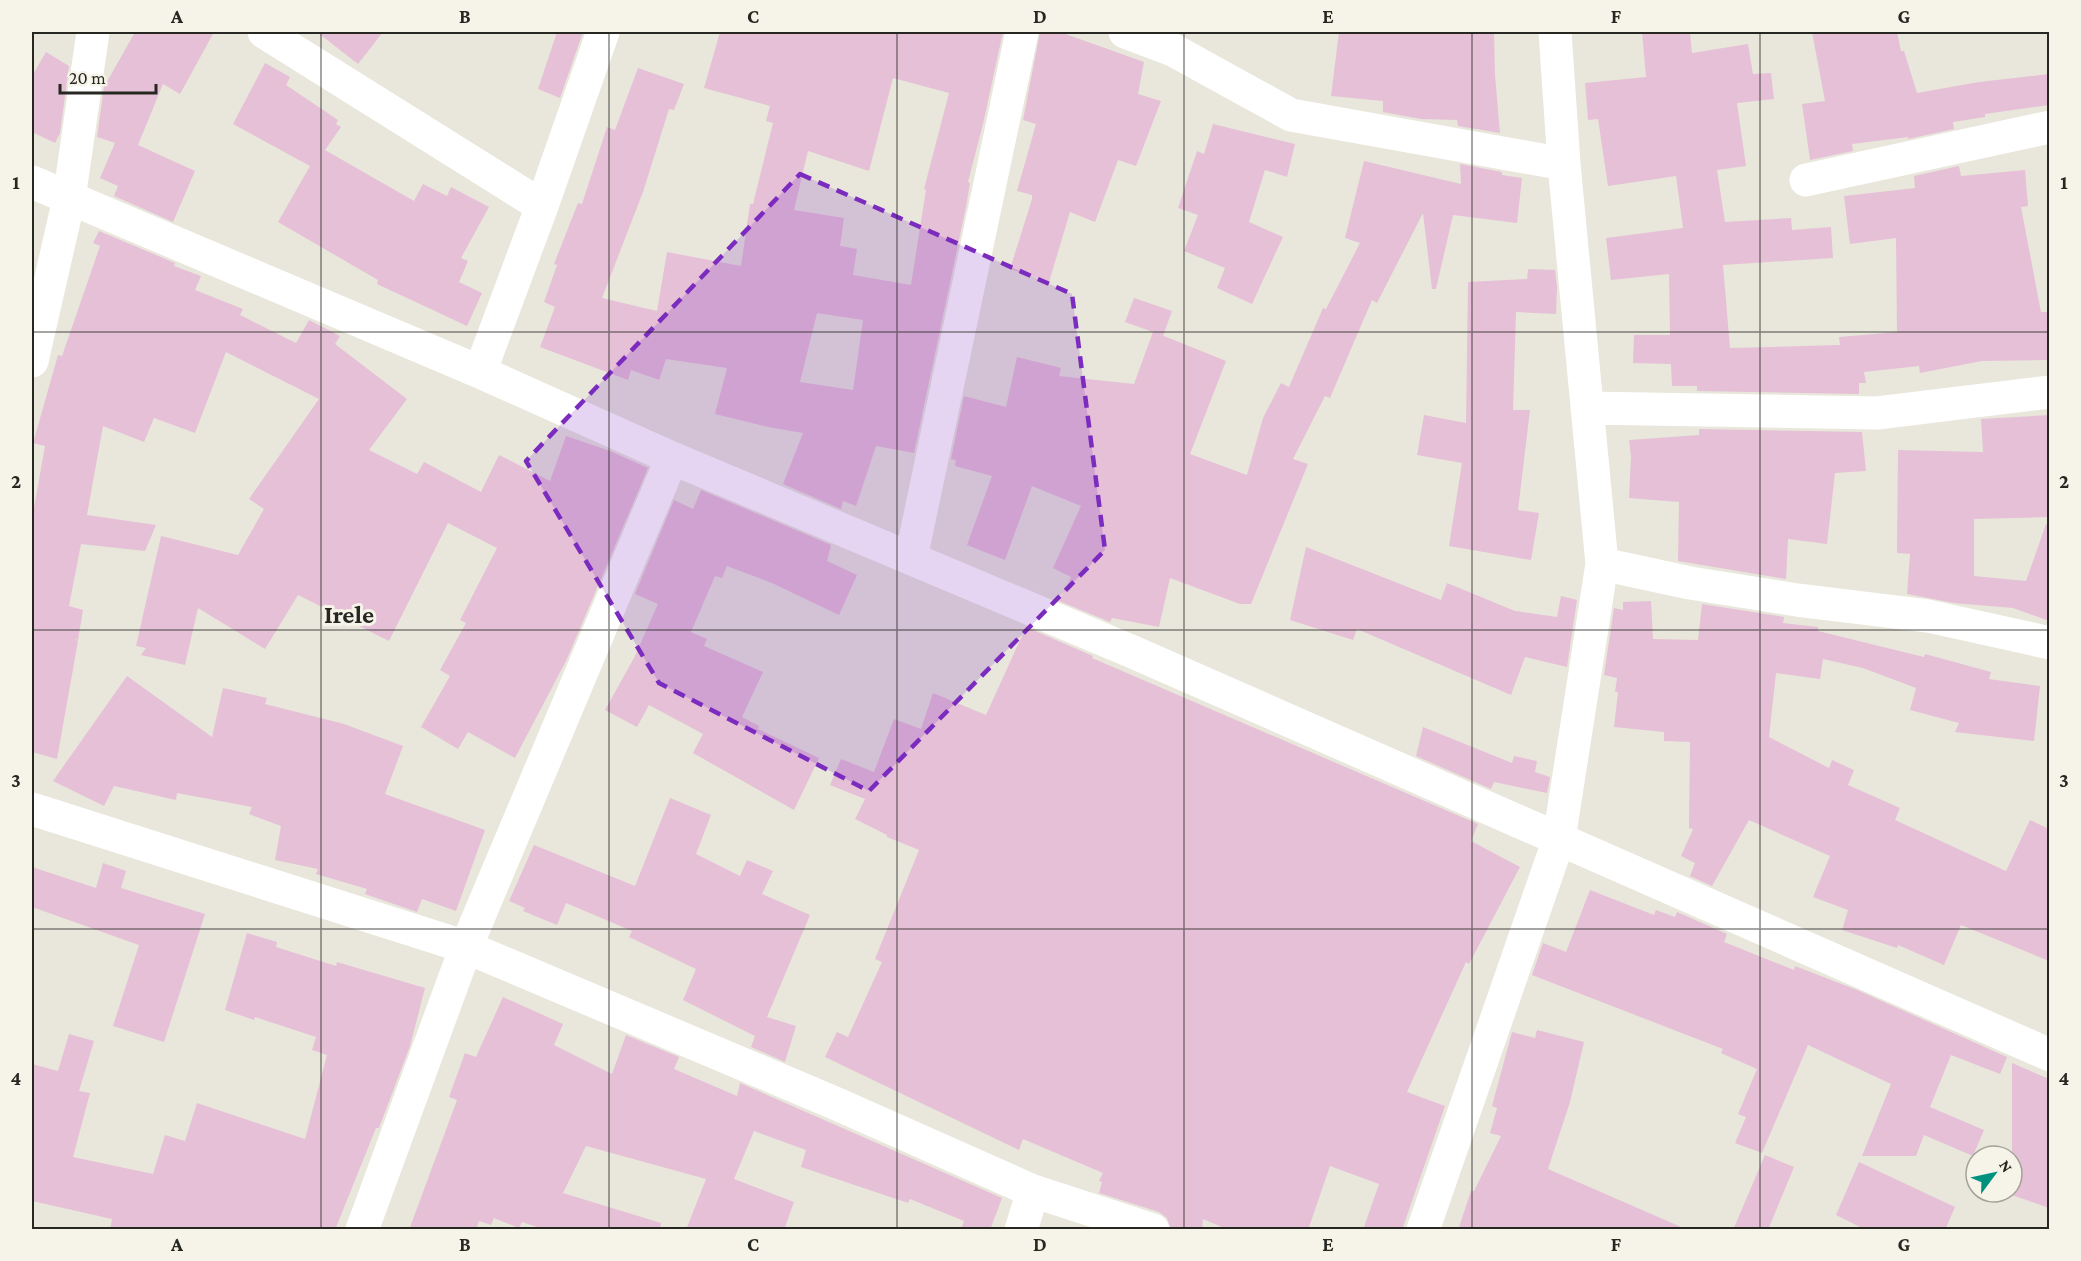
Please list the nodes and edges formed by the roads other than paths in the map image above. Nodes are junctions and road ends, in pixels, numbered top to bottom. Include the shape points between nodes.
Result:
1 (93, 32) edge
2 (264, 32) edge
3 (603, 32) edge
4 (1022, 32) edge
5 (1125, 32) edge
6 (1555, 32) edge
7 (2049, 127) edge
8 (1564, 164) junction
9 (1806, 180) dead end
10 (32, 182) edge
11 (69, 199) junction
12 (542, 206) junction
13 (32, 361) edge
14 (480, 372) junction
15 (2049, 392) edge
16 (1588, 408) junction
17 (672, 458) junction
18 (911, 558) junction
19 (1602, 564) junction
20 (2049, 643) edge
21 (32, 809) edge
22 (1559, 839) junction
23 (466, 947) junction
24 (2049, 1055) edge
25 (1033, 1191) junction
26 (362, 1230) edge
27 (1021, 1230) edge
28 (1154, 1230) edge
29 (1423, 1230) edge

1 - 11 street
2 - 12 street
3 - 12 street
4 - 18 street
5 - 8 street via 1173,50 1291,115
6 - 8 street
7 - 9 street
8 - 16 street
10 - 11 street
11 - 13 street
11 - 14 street
12 - 14 street
14 - 17 street
15 - 16 street via 1877,413
16 - 19 street
17 - 18 street
17 - 23 street
18 - 22 street
19 - 20 street via 1765,595 1928,616
19 - 22 street
21 - 23 street
22 - 24 street
22 - 29 street
23 - 25 street
23 - 26 street
25 - 27 street
25 - 28 street

